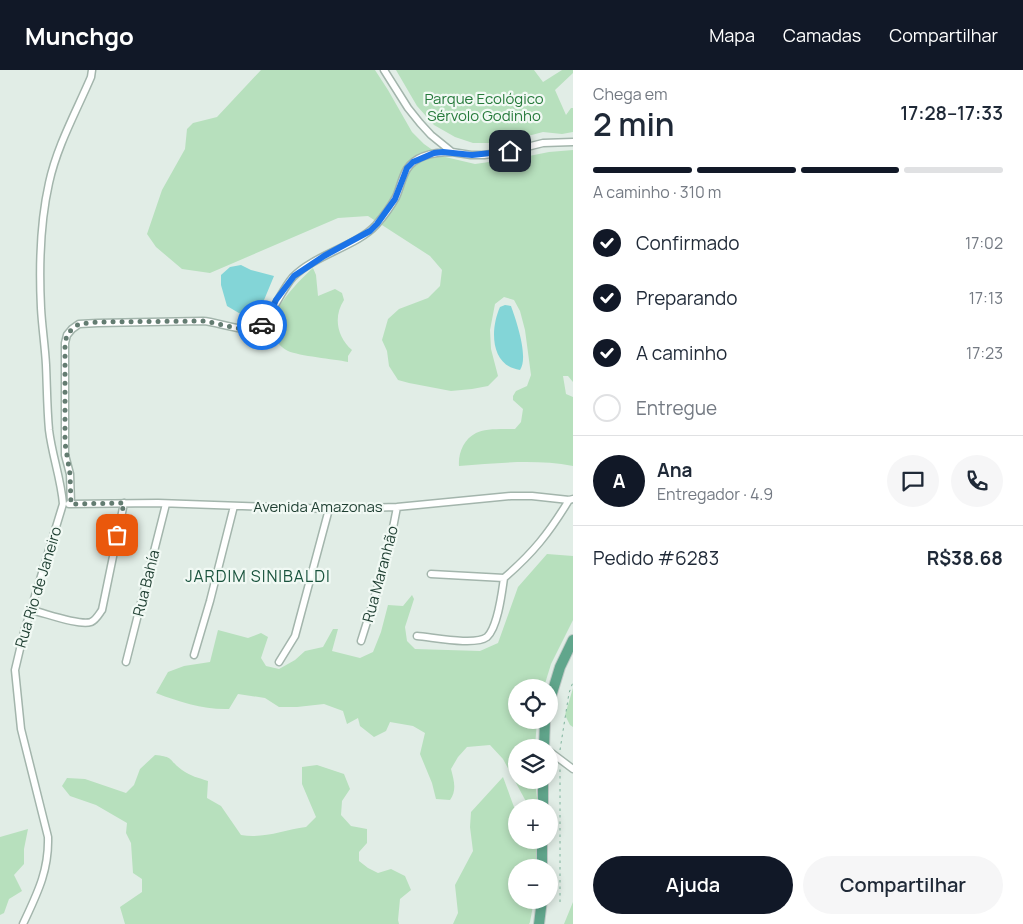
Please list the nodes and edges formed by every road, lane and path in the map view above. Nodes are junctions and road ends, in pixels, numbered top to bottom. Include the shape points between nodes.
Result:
1 (92, 70) edge
2 (384, 70) edge
3 (573, 142) edge
4 (452, 152) junction
5 (571, 500) edge
6 (124, 503) junction
7 (63, 504) junction
8 (71, 504) junction
9 (166, 504) junction
10 (234, 506) junction
11 (397, 506) junction
12 (329, 508) junction
13 (431, 574) dead end
14 (504, 578) junction
15 (32, 610) junction
16 (417, 636) dead end
17 (573, 640) edge
18 (360, 642) dead end
19 (194, 655) dead end
20 (126, 662) dead end
21 (279, 662) dead end
22 (556, 679) edge
23 (573, 682) edge
24 (560, 760) junction
25 (573, 769) edge
26 (560, 902) dead end
27 (541, 909) edge
28 (23, 924) edge
29 (539, 924) edge

1 - 7 street via 56,158 49,184 41,253 47,403
2 - 4 street via 420,123
3 - 4 street via 543,143 484,155
4 - 8 street via 434,153 413,162 407,168 395,199 377,224 294,276 260,327 246,330 216,322 98,322 79,324 72,329 65,343 64,421
5 - 11 street, Avenida Amazonas via 511,496
5 - 14 street via 541,543
6 - 8 street, Avenida Amazonas
6 - 9 street, Avenida Amazonas
6 - 15 street via 99,615 91,622 80,623
7 - 8 street, Avenida Amazonas
7 - 15 street, Rua Rio de Janeiro
9 - 10 street, Avenida Amazonas
9 - 20 street, Rua Bahía
10 - 12 street, Avenida Amazonas
10 - 19 street
11 - 12 street, Avenida Amazonas
11 - 18 street, Rua Maranhão via 381,577
12 - 21 street via 296,636
13 - 14 street
14 - 16 street via 488,636 470,641
15 - 28 street, Rua Rio de Janeiro via 15,670 22,729 48,837 48,855 45,874
17 - 22 main road
23 - 24 path via 562,730
24 - 25 street
24 - 26 path
27 - 29 main road

